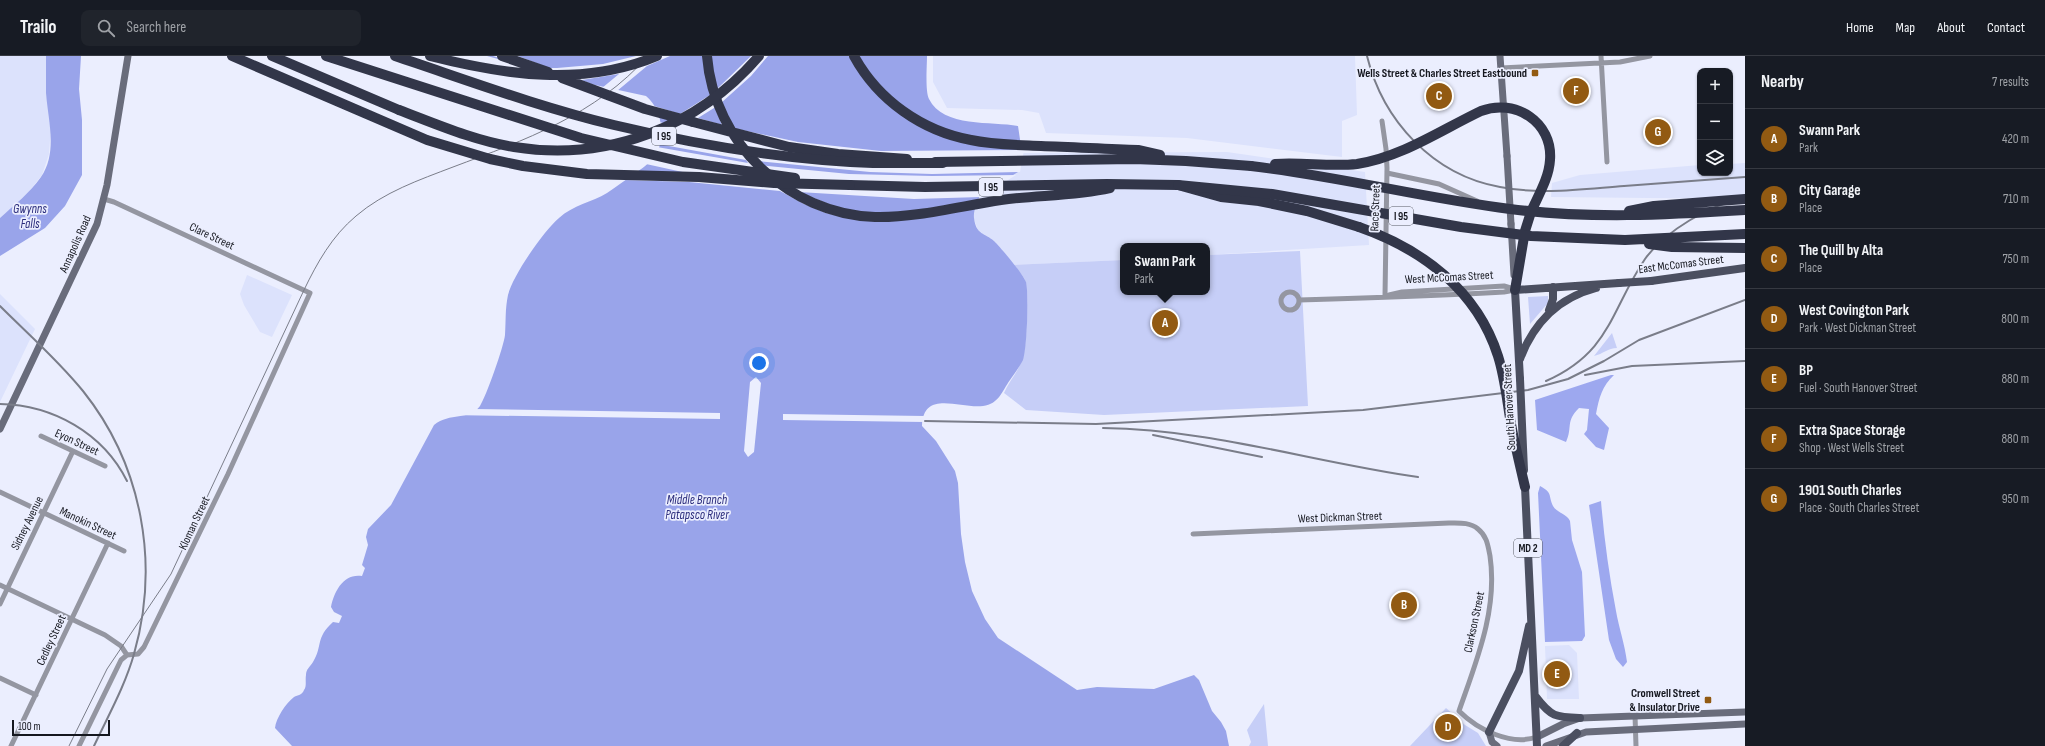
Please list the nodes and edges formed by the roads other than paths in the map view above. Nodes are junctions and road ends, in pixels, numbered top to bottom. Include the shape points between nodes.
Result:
1 (128, 56) edge
2 (232, 56) edge
3 (272, 56) edge
4 (326, 56) edge
5 (395, 56) edge
6 (430, 56) edge
7 (502, 56) edge
8 (657, 56) edge
9 (708, 56) edge
10 (759, 56) edge
11 (854, 56) edge
12 (1501, 56) edge
13 (1601, 56) edge
14 (1650, 56) edge
15 (1602, 63) junction
16 (1501, 68) junction
17 (1382, 121) dead end
18 (1186, 161) junction
19 (1607, 162) dead end
20 (942, 163) junction
21 (1251, 166) junction
22 (1387, 173) junction
23 (1131, 184) junction
24 (850, 185) junction
25 (1178, 185) junction
26 (1745, 198) edge
27 (104, 199) junction
28 (1745, 210) edge
29 (1590, 212) dead end
30 (1604, 215) junction
31 (1745, 234) edge
32 (1625, 240) junction
33 (1745, 248) edge
34 (1745, 268) edge
35 (1619, 283) junction
36 (1553, 287) junction
37 (1515, 290) junction
38 (310, 293) joint
39 (1384, 296) junction
40 (1299, 300) dead end
41 (1548, 312) junction
42 (1519, 363) junction
43 (0, 429) edge
44 (41, 436) dead end
45 (73, 451) junction
46 (105, 466) dead end
47 (1525, 486) junction
48 (0, 492) edge
49 (44, 513) junction
50 (1193, 534) dead end
51 (1484, 536) joint
52 (108, 543) junction
53 (124, 551) dead end
54 (0, 585) edge
55 (7, 589) junction
56 (0, 604) edge
57 (1531, 609) junction
58 (72, 619) junction
59 (127, 655) junction
60 (0, 678) edge
61 (36, 695) junction
62 (1536, 697) junction
63 (1745, 712) edge
64 (1635, 715) junction
65 (1580, 718) junction
66 (1745, 724) edge
67 (1636, 729) junction
68 (1489, 732) junction
69 (1577, 733) junction
70 (1537, 737) junction
71 (12, 746) edge
72 (79, 746) edge
73 (1497, 746) edge
74 (1537, 746) edge
75 (1546, 746) edge
76 (1563, 746) edge
77 (1636, 746) edge

1 - 27 main road, Annapolis Road
2 - 24 highway, bridge via 427,140 523,166 586,174
3 - 10 highway, bridge via 453,130 508,146 556,150 614,145 681,121 729,87
4 - 24 highway, I 95, bridge via 532,124 636,152 732,170
5 - 20 highway, I 95, bridge via 561,110 663,136 801,157 873,163
6 - 8 highway, bridge via 508,71 571,76 620,69
7 - 20 highway, bridge via 645,109 767,142 832,153
9 - 23 highway, bridge via 712,84 720,109 743,149 765,173 782,186 802,198 832,210 865,216 897,216 1016,198 1088,193
11 - 18 highway via 871,81 898,108 927,126 951,136 994,143 1138,150
12 - 16 main road, South Hanover Street / MD 2
13 - 15 street
14 - 15 street via 1633,61
15 - 16 street
15 - 19 street
16 - 37 main road, South Hanover Street / MD 2, bridge
17 - 22 street, Race Street
18 - 20 highway, I 95 via 1110,159
18 - 21 highway, I 95
21 - 30 highway, I 95, bridge via 1323,176 1512,210
21 - 37 highway, bridge via 1296,163 1336,166 1371,161 1404,150 1493,107 1523,112 1541,128 1549,146 1549,166 1524,231
22 - 29 street via 1439,184 1484,204 1501,208
22 - 39 street, Race Street
23 - 24 highway, I 95 via 925,187
23 - 25 highway, I 95
25 - 32 highway, I 95, bridge via 1272,194 1460,228 1508,234
25 - 47 highway, bridge via 1221,197 1291,207 1339,220 1401,244 1446,276 1479,315 1498,356
26 - 30 highway, bridge via 1654,206
27 - 38 street, Clare Street
27 - 43 main road, Annapolis Road via 93,232
28 - 30 highway, I 95, bridge
31 - 32 highway, I 95, bridge
32 - 33 highway, bridge via 1672,247
34 - 35 main road, East McComas Street, bridge
35 - 36 main road, West McComas Street
35 - 41 main road via 1576,295
36 - 37 main road, West McComas Street
36 - 41 main road via 1553,302
37 - 39 street, West McComas Street via 1402,298
37 - 42 main road, South Hanover Street / MD 2
38 - 59 street, Kloman Street via 228,474 144,647 138,654
39 - 40 street, West McComas Street
41 - 42 main road via 1529,338
42 - 47 main road, South Hanover Street / MD 2, bridge
44 - 45 street, Eyon Street
45 - 46 street, Eyon Street
45 - 49 street, Sidney Avenue
47 - 57 main road, South Hanover Street / MD 2
48 - 49 street, Manokin Street
49 - 52 street, Manokin Street
49 - 55 street, Sidney Avenue
50 - 51 street, West Dickman Street via 1462,523 1478,529
51 - 68 street, Clarkson Street via 1488,545 1492,575 1489,610 1485,632 1459,711 1471,722
52 - 53 street, Manokin Street
52 - 58 street, Cedley Street
54 - 55 street
55 - 56 street, Sidney Avenue
55 - 58 street
57 - 62 main road, South Hanover Street / MD 2
57 - 68 main road via 1520,670
58 - 59 street via 105,635 121,646
58 - 61 street, Cedley Street
59 - 72 street, Kloman Street via 121,660 103,694
60 - 61 street
61 - 71 street, Cedley Street
62 - 65 main road via 1546,710 1555,716
62 - 70 main road, South Hanover Street / MD 2
63 - 64 main road via 1644,717
64 - 65 main road
64 - 67 street
65 - 70 main road
66 - 67 main road
67 - 69 main road
67 - 77 street
68 - 70 street via 1523,742
68 - 73 main road via 1492,742
69 - 75 main road
69 - 76 main road
70 - 74 main road, South Hanover Street / MD 2

